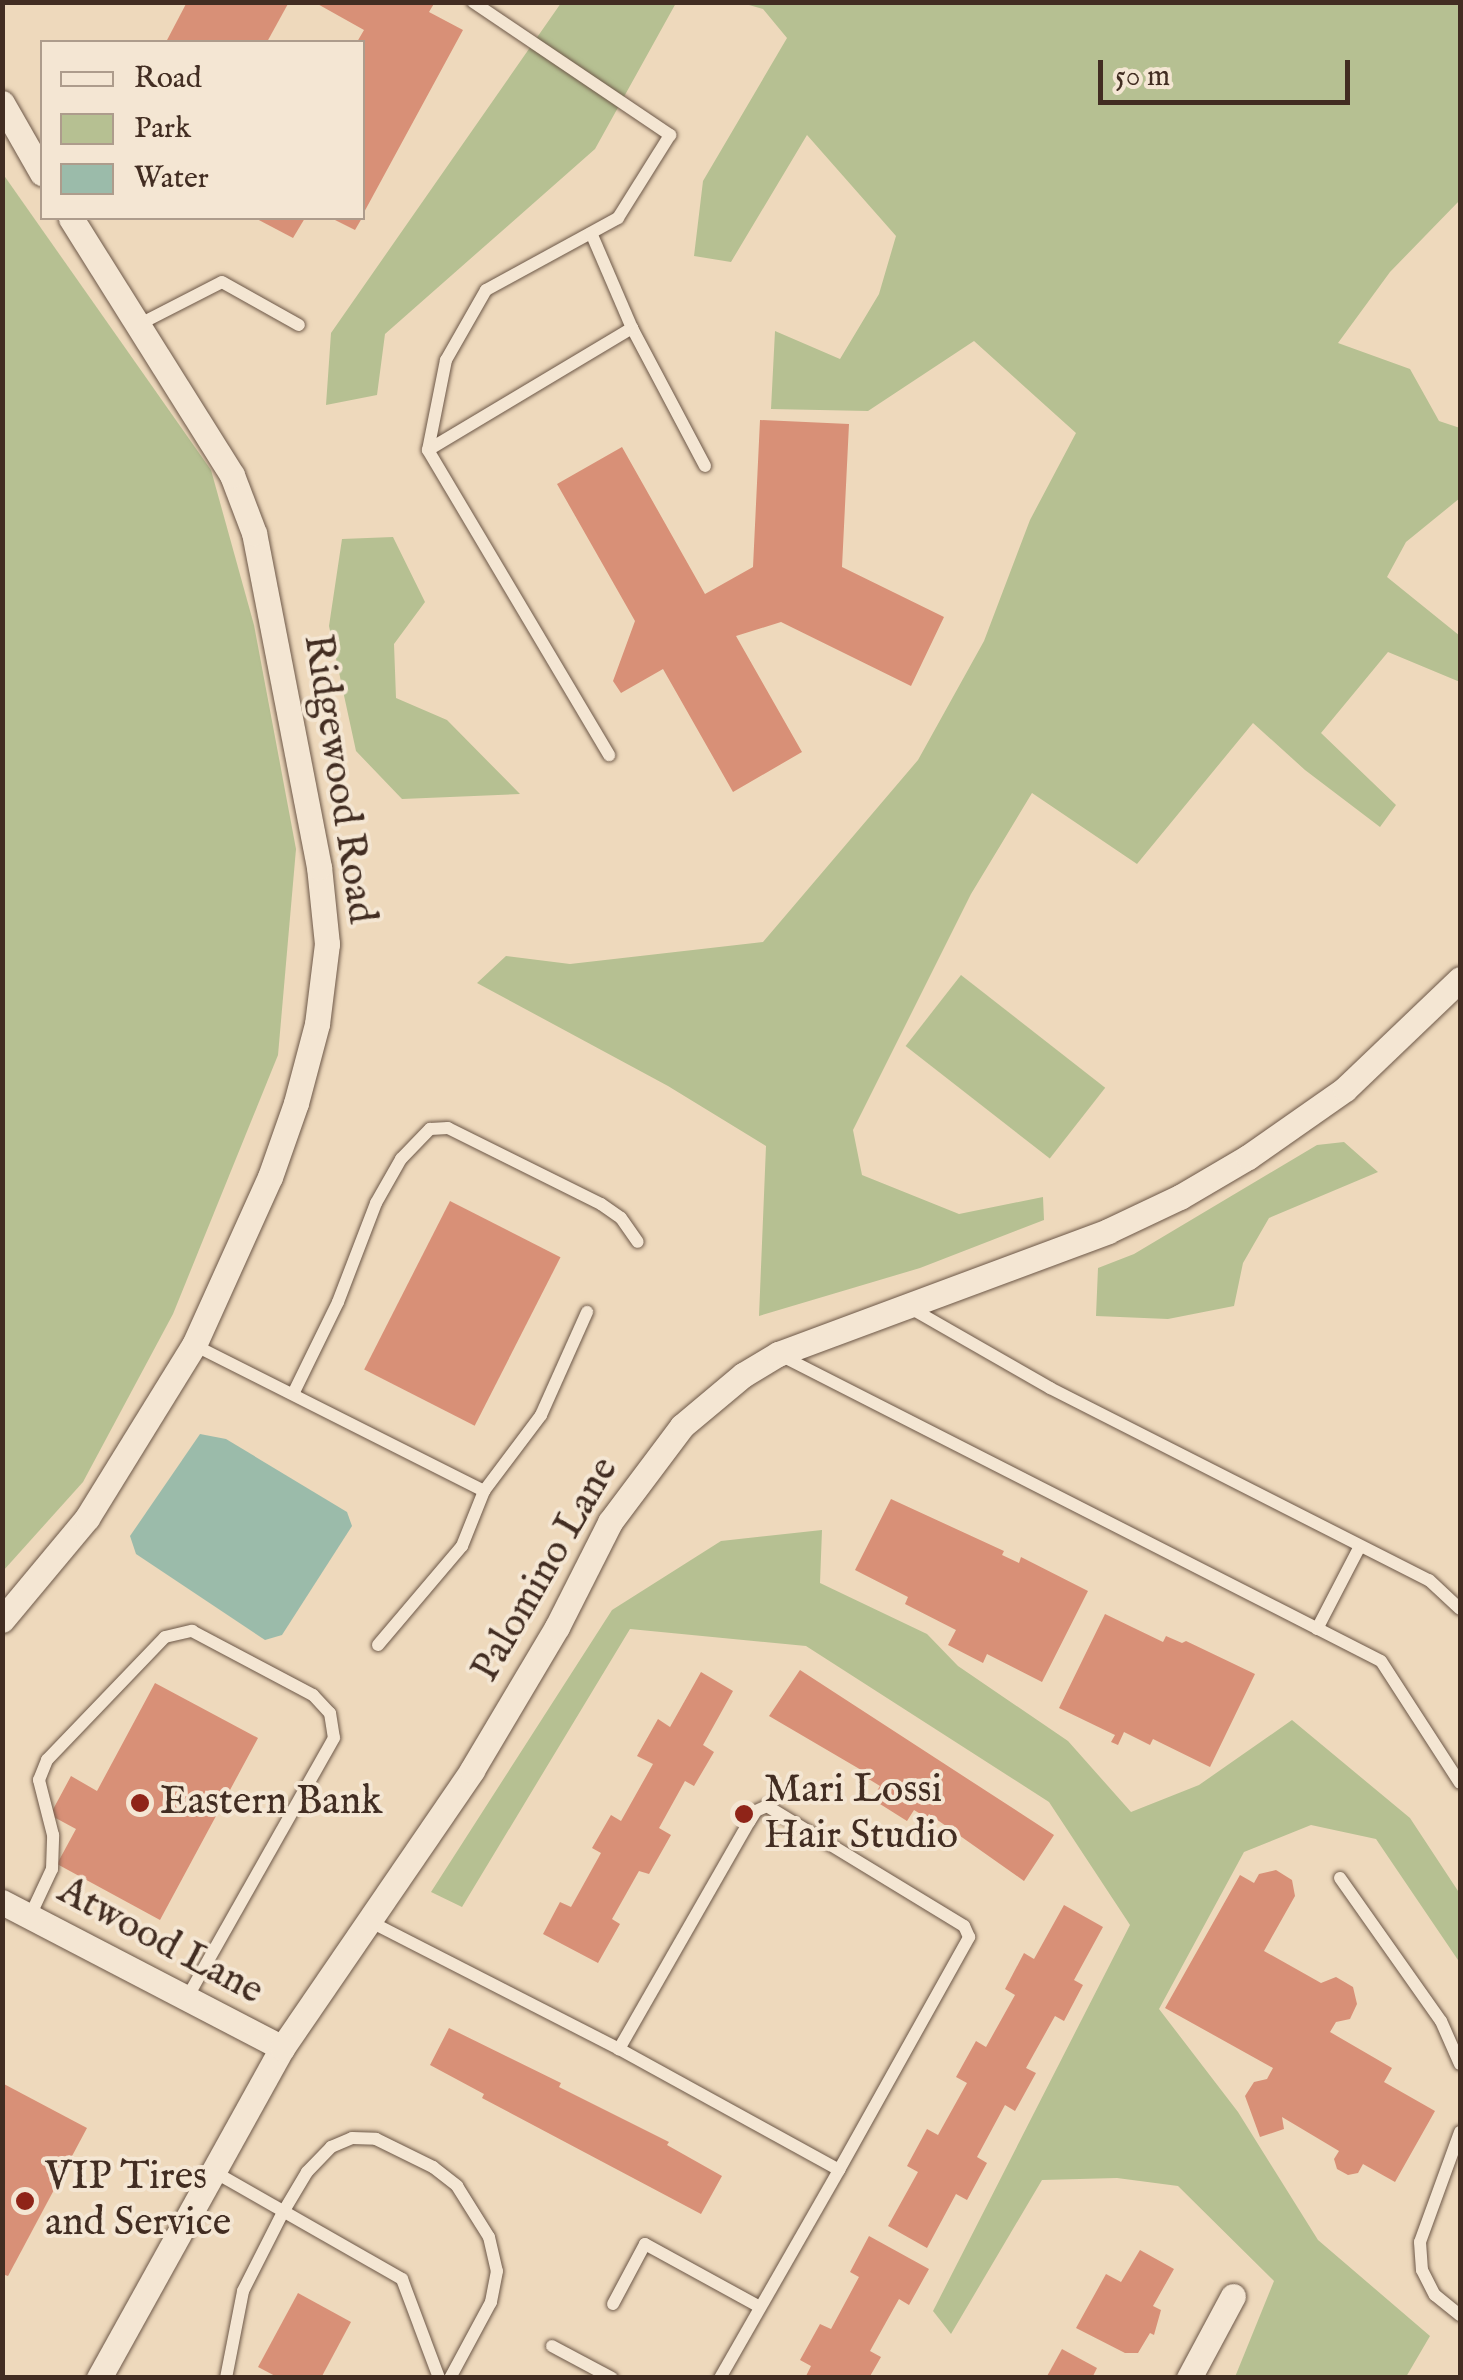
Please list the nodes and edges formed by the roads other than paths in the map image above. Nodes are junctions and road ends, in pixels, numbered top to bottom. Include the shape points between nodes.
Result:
1 (473, 2) edge
2 (2, 104) edge
3 (40, 170) edge
4 (72, 220) edge
5 (590, 233) junction
6 (138, 325) junction
7 (299, 325) dead end
8 (632, 328) junction
9 (428, 450) junction
10 (705, 466) dead end
11 (610, 755) dead end
12 (1460, 978) edge
13 (638, 1242) dead end
14 (907, 1306) junction
15 (587, 1312) dead end
16 (194, 1344) junction
17 (778, 1354) junction
18 (294, 1392) junction
19 (484, 1490) junction
20 (1360, 1546) junction
21 (1460, 1609) edge
22 (2, 1620) edge
23 (1318, 1629) junction
24 (378, 1644) dead end
25 (1460, 1783) edge
26 (1340, 1878) dead end
27 (2, 1902) edge
28 (30, 1916) junction
29 (367, 1920) junction
30 (187, 1998) junction
31 (282, 2048) junction
32 (619, 2049) junction
33 (1460, 2064) edge
34 (1460, 2132) edge
35 (212, 2170) junction
36 (839, 2170) junction
37 (282, 2214) junction
38 (1232, 2296) dead end
39 (613, 2304) dead end
40 (760, 2308) junction
41 (1460, 2314) edge
42 (552, 2346) dead end
43 (230, 2376) edge
44 (99, 2378) edge
45 (439, 2378) edge
46 (450, 2378) edge
47 (612, 2378) edge
48 (720, 2378) edge
49 (1189, 2378) edge

1 - 5 lane via 670,135 618,218
2 - 3 street
4 - 6 street, Ridgewood Road
5 - 8 lane
5 - 9 lane via 486,290 446,360
6 - 7 lane via 222,282
6 - 16 street, Ridgewood Road via 232,474 254,533 319,867 327,944 296,1103
8 - 9 lane
8 - 10 lane
9 - 11 lane
12 - 14 street, Palomino Lane via 1376,1064 1248,1157 1108,1231
13 - 18 lane via 602,1204 448,1128 430,1129 401,1159 376,1203
14 - 17 street, Palomino Lane
14 - 20 lane via 1050,1388
15 - 19 lane via 541,1415
16 - 18 lane
16 - 22 street, Ridgewood Road via 87,1518
17 - 23 lane
17 - 29 street, Palomino Lane via 702,1408 631,1488 472,1770
18 - 19 lane
19 - 24 lane via 462,1546
20 - 21 lane via 1428,1580
20 - 23 lane
23 - 25 lane via 1381,1662
26 - 33 lane via 1441,2021
27 - 28 street, Atwood Lane
28 - 30 street, Atwood Lane
28 - 30 lane via 52,1869 53,1834 39,1780 46,1760 166,1636 192,1631 313,1695 330,1713 334,1738
29 - 31 street, Palomino Lane
29 - 32 lane
30 - 31 street, Atwood Lane
31 - 35 street, Palomino Lane
32 - 36 lane
32 - 36 lane via 749,1822 767,1806 964,1926 969,1937
34 - 41 lane via 1420,2242 1422,2270 1435,2294
35 - 37 lane
35 - 44 street, Palomino Lane
36 - 40 lane
37 - 43 lane via 244,2290
37 - 45 lane via 402,2278
37 - 46 lane via 307,2172 331,2147 352,2138 376,2139 408,2153 457,2186 488,2236 497,2271 491,2302
38 - 49 street
39 - 40 lane via 645,2244
40 - 48 lane
42 - 47 lane

